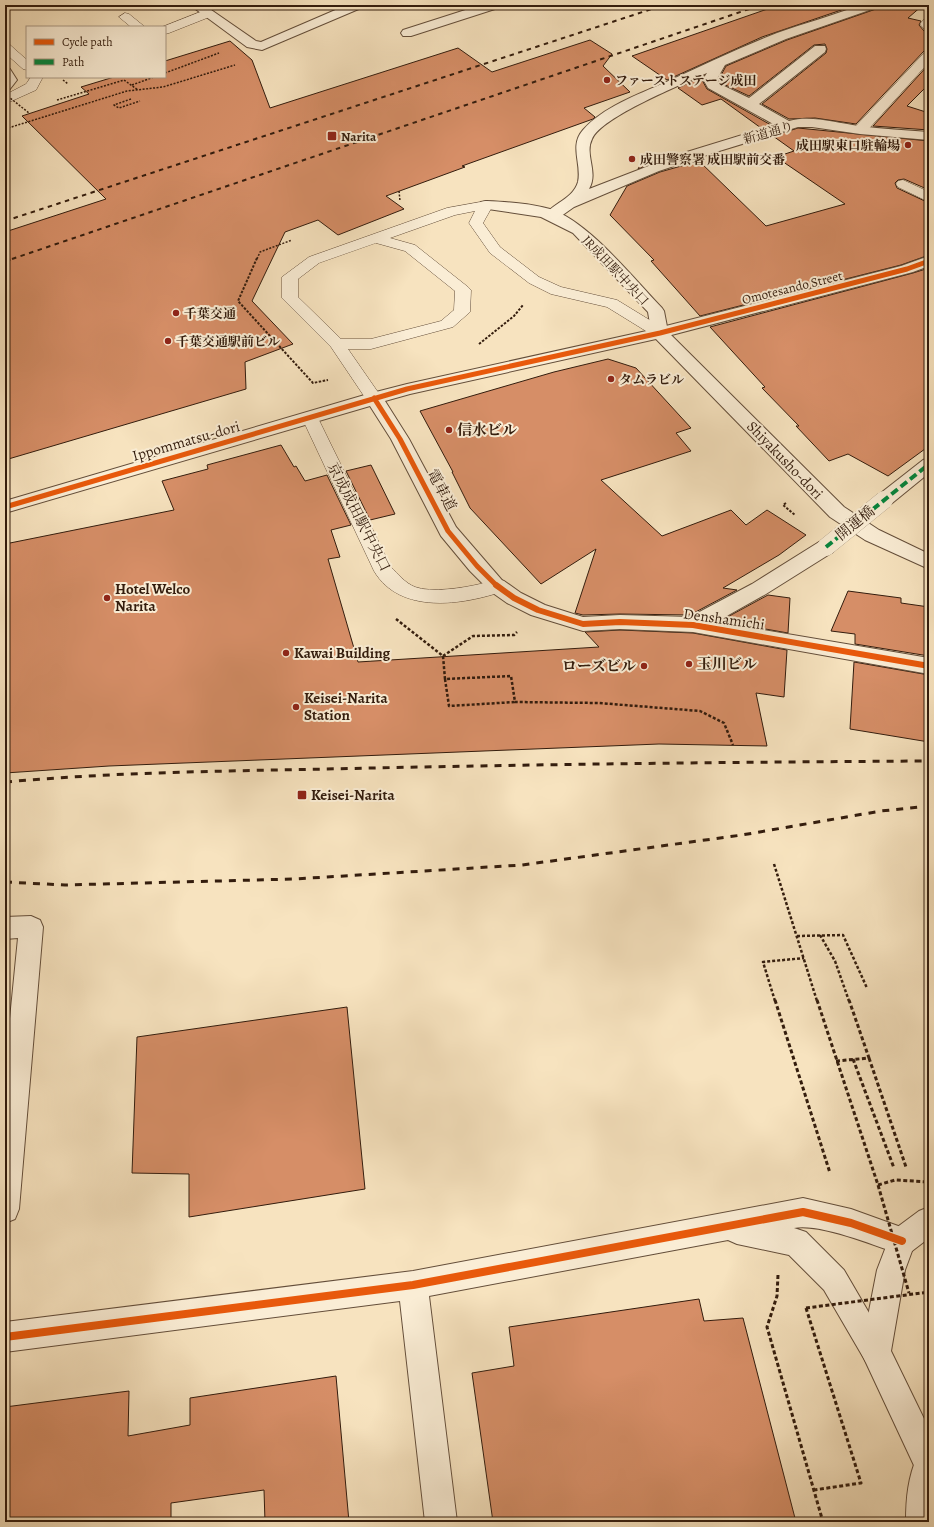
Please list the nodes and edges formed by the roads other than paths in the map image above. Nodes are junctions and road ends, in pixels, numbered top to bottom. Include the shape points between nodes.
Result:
1 (196, 5) edge
2 (357, 5) edge
3 (494, 5) edge
4 (871, 5) edge
5 (221, 8) dead end
6 (208, 13) junction
7 (125, 17) dead end
8 (929, 21) edge
9 (138, 26) edge
10 (929, 27) edge
11 (166, 30) edge
12 (407, 33) dead end
13 (5, 47) edge
14 (820, 49) dead end
15 (929, 55) edge
16 (720, 62) junction
17 (26, 65) edge
18 (5, 72) edge
19 (38, 78) edge
20 (5, 86) edge
21 (5, 100) edge
22 (750, 104) junction
23 (786, 126) junction
24 (860, 130) junction
25 (929, 136) edge
26 (903, 184) dead end
27 (929, 198) edge
28 (569, 204) junction
29 (486, 205) junction
30 (552, 216) junction
31 (374, 238) junction
32 (929, 261) edge
33 (660, 333) junction
34 (337, 344) junction
35 (374, 398) junction
36 (310, 418) junction
37 (929, 464) edge
38 (5, 507) edge
39 (929, 562) edge
40 (497, 586) junction
41 (693, 625) junction
42 (929, 666) edge
43 (5, 928) edge
44 (5, 1209) edge
45 (929, 1220) edge
46 (726, 1228) junction
47 (902, 1241) junction
48 (413, 1285) junction
49 (5, 1337) edge
50 (876, 1352) junction
51 (929, 1464) edge
52 (441, 1522) edge
53 (922, 1522) edge

1 - 6 street
2 - 6 street via 262,46 252,44
3 - 12 street
4 - 16 street via 782,36
5 - 6 street
6 - 11 lane
7 - 9 lane
8 - 10 lane via 926,24
13 - 17 lane
14 - 22 street
15 - 24 lane
16 - 22 street via 710,79 713,85
16 - 28 street via 649,95 593,127 583,139 581,150 587,168 585,184
18 - 20 street via 10,80
19 - 21 lane via 31,88
22 - 23 street
23 - 24 street, 新道通り via 812,123
23 - 28 street, 新道通り via 662,165
24 - 25 street, 新道通り
26 - 27 lane
28 - 30 street
29 - 30 street, JR成田駅中央口 via 522,208
29 - 31 lane, JR成田駅中央口 via 452,211
29 - 33 lane, JR成田駅中央口 via 476,223 495,250 534,280 556,291 612,303
30 - 33 street, JR成田駅中央口 via 578,230 656,311
31 - 34 lane, JR成田駅中央口 via 314,260 290,277 290,298
31 - 34 lane via 410,248 463,290 462,312 447,324 371,344
32 - 33 street, Omotesando Street
33 - 35 street, Omotesando Street
33 - 39 street, Shiyakusho-dori via 837,512 884,541
34 - 35 lane, JR成田駅中央口
35 - 36 street, Ippommatsu-dori
35 - 40 street, 電車道 via 400,439 448,531
36 - 38 street, Ippommatsu-dori
36 - 40 lane, 京成成田駅中央口 via 384,571 396,584 411,592 456,595 487,591
37 - 41 street, 開運橋, bridge via 826,547 759,589
40 - 41 street, Denshamichi via 538,610 583,624 620,622
41 - 42 street, Denshamichi
43 - 44 street via 31,927
45 - 47 street
46 - 47 street via 803,1212 851,1223
46 - 48 street
46 - 50 street via 796,1242 834,1280
47 - 50 street via 891,1270
48 - 49 street
48 - 52 street
50 - 51 street
51 - 53 street via 922,1493

